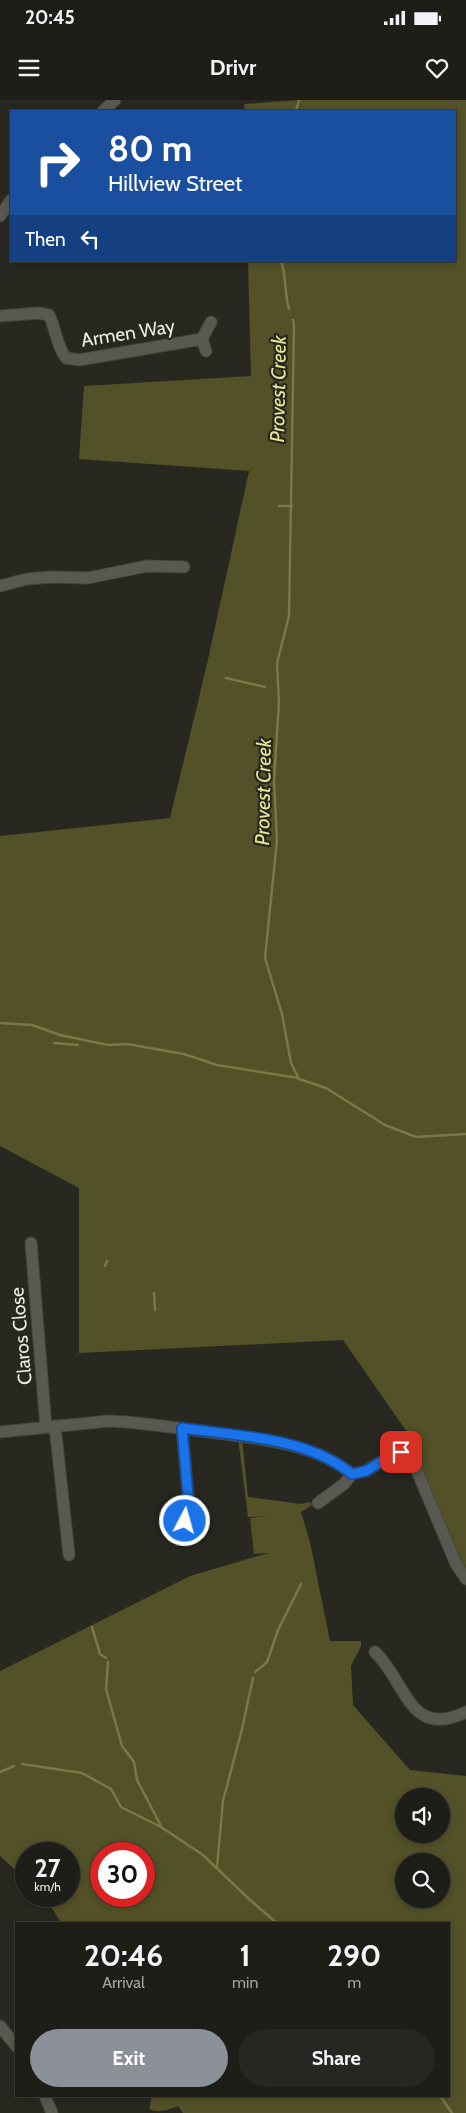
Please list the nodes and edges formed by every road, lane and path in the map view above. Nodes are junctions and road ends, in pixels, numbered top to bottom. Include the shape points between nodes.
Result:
1 (115, 100) edge
2 (104, 110) edge
3 (10, 201) edge
4 (0, 216) edge
5 (0, 316) edge
6 (211, 322) dead end
7 (202, 338) junction
8 (206, 351) dead end
9 (184, 567) dead end
10 (0, 586) edge
11 (31, 1243) dead end
12 (51, 1427) junction
13 (182, 1428) junction
14 (0, 1432) edge
15 (352, 1474) junction
16 (318, 1503) dead end
17 (185, 1521) dead end
18 (69, 1555) dead end
19 (466, 1579) edge
20 (375, 1652) dead end
21 (466, 1712) edge
22 (0, 2026) edge
23 (15, 2042) edge
24 (45, 2097) edge
25 (52, 2113) edge

1 - 2 street
3 - 4 street
5 - 7 street, Armen Way via 49,315 59,348 66,358 79,360
6 - 7 street, Armen Way
7 - 8 street, Armen Way
9 - 10 street via 147,566 88,578 27,579
11 - 12 street, Claros Close
12 - 13 street via 109,1421
12 - 14 street
12 - 18 street, Claros Close
13 - 15 street via 298,1446
13 - 17 street via 189,1506
15 - 16 street
15 - 19 street via 366,1471 395,1453 407,1454 412,1459 456,1564
20 - 21 street via 384,1660 417,1712 428,1719 441,1721
22 - 23 street
24 - 25 street

